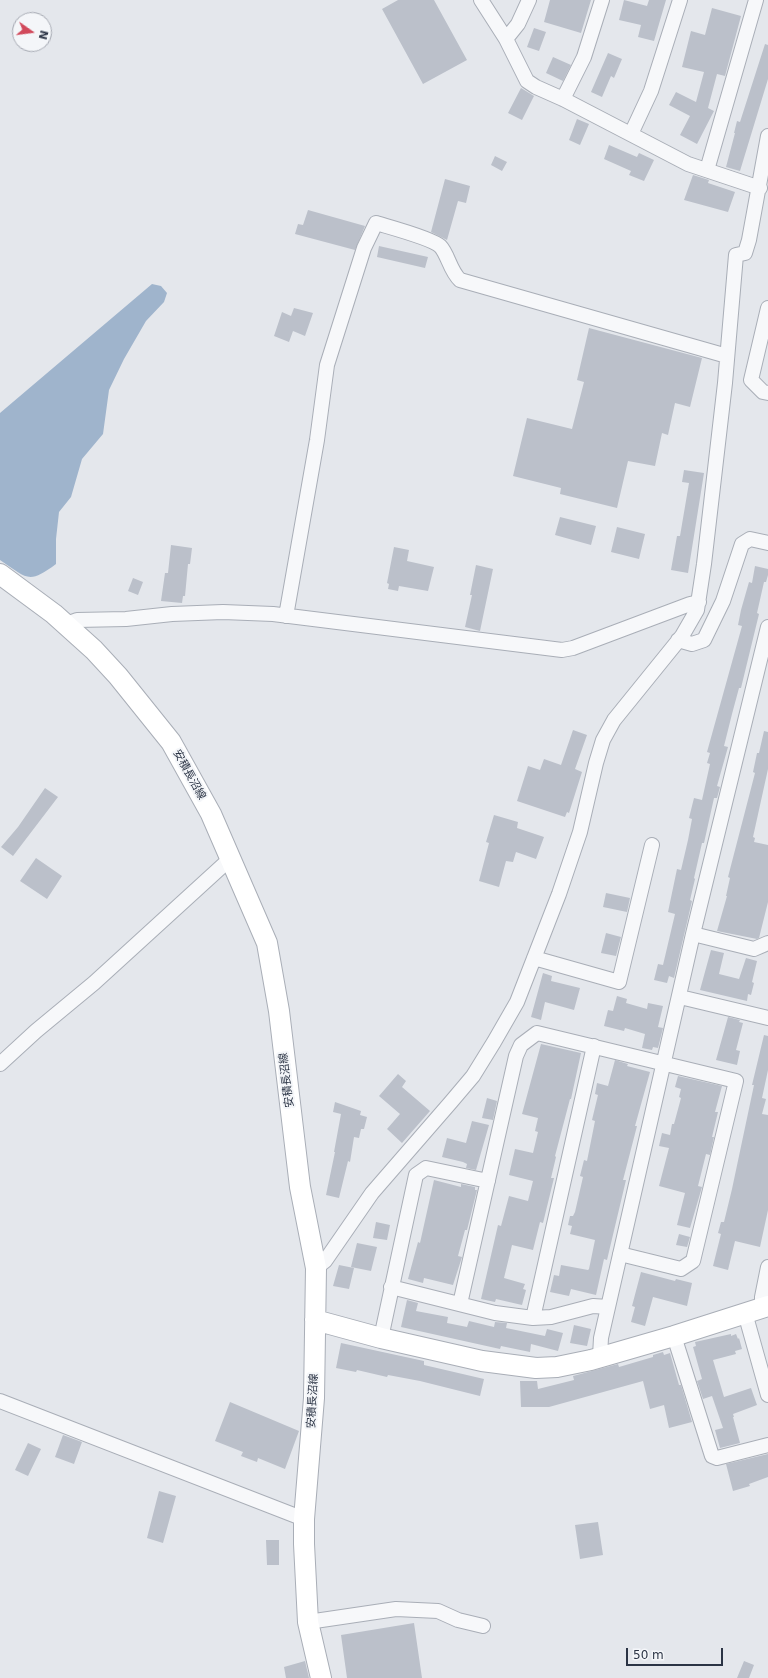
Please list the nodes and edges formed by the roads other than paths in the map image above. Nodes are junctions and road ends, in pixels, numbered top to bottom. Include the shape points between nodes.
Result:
1 (481, 0) edge
2 (529, 0) edge
3 (602, 0) edge
4 (680, 0) edge
5 (756, 0) edge
6 (506, 39) junction
7 (563, 99) junction
8 (631, 134) junction
9 (768, 136) edge
10 (707, 170) junction
11 (760, 188) junction
12 (768, 308) edge
13 (727, 356) junction
14 (768, 393) edge
15 (768, 543) edge
16 (0, 574) edge
17 (699, 602) junction
18 (286, 616) junction
19 (66, 624) junction
20 (768, 627) edge
21 (678, 640) junction
22 (652, 845) dead end
23 (230, 858) junction
24 (693, 934) junction
25 (768, 944) edge
26 (534, 958) junction
27 (680, 998) junction
28 (768, 1018) edge
29 (594, 1046) junction
30 (664, 1063) junction
31 (0, 1064) edge
32 (488, 1181) junction
33 (620, 1254) junction
34 (768, 1267) edge
35 (316, 1268) junction
36 (391, 1287) junction
37 (460, 1304) junction
38 (608, 1306) junction
39 (759, 1309) edge
40 (533, 1318) junction
41 (316, 1320) junction
42 (674, 1336) junction
43 (381, 1338) junction
44 (600, 1356) junction
45 (766, 1379) edge
46 (768, 1395) edge
47 (0, 1401) edge
48 (768, 1445) edge
49 (304, 1519) junction
50 (308, 1622) junction
51 (483, 1626) dead end
52 (320, 1678) edge

1 - 6 street
2 - 6 street via 518,24
3 - 7 street via 584,57
4 - 8 street via 651,91
5 - 10 street
6 - 7 street via 527,81
7 - 8 street
8 - 10 street via 688,164
9 - 11 street
10 - 11 street
11 - 13 street via 746,253 736,255
12 - 14 street via 751,380 763,392
13 - 17 street
13 - 18 street via 460,280 454,275 441,246 376,223 364,248 327,365 317,440
15 - 21 street via 750,539 742,544 723,601 704,640 692,644
16 - 19 main road, 安積長沼線
17 - 18 street via 562,650
17 - 21 street via 695,614
18 - 19 street via 222,612 77,620
19 - 23 main road, 安積長沼線 via 108,664 171,742 211,814
20 - 24 street
21 - 26 street via 614,720 603,740 580,832
22 - 26 street via 619,982
23 - 31 street via 84,992
23 - 35 main road, 安積長沼線 via 267,943 273,971 300,1187
24 - 25 street via 754,949
24 - 27 street
26 - 35 street via 517,1002 473,1076 372,1193 325,1261
27 - 28 street
27 - 30 street
29 - 30 street
29 - 32 street via 536,1033 521,1045 516,1056
29 - 40 street
30 - 33 street
30 - 33 street via 736,1081 736,1087 693,1261 681,1269
32 - 36 street via 426,1168 416,1175
32 - 37 street
33 - 38 street
34 - 39 street
35 - 41 main road, 安積長沼線
36 - 37 street
36 - 43 street
37 - 40 street via 495,1313
38 - 40 street via 593,1306 551,1317
38 - 44 street
39 - 42 main road
39 - 45 street
41 - 43 main road
41 - 49 main road, 安積長沼線 via 314,1398
42 - 44 main road
42 - 48 street via 712,1456 717,1458
43 - 44 main road via 482,1361 536,1368 557,1367
45 - 46 street
47 - 49 street
49 - 50 main road, 安積長沼線
50 - 51 street via 396,1609 438,1611 458,1620
50 - 52 main road, 安積長沼線

